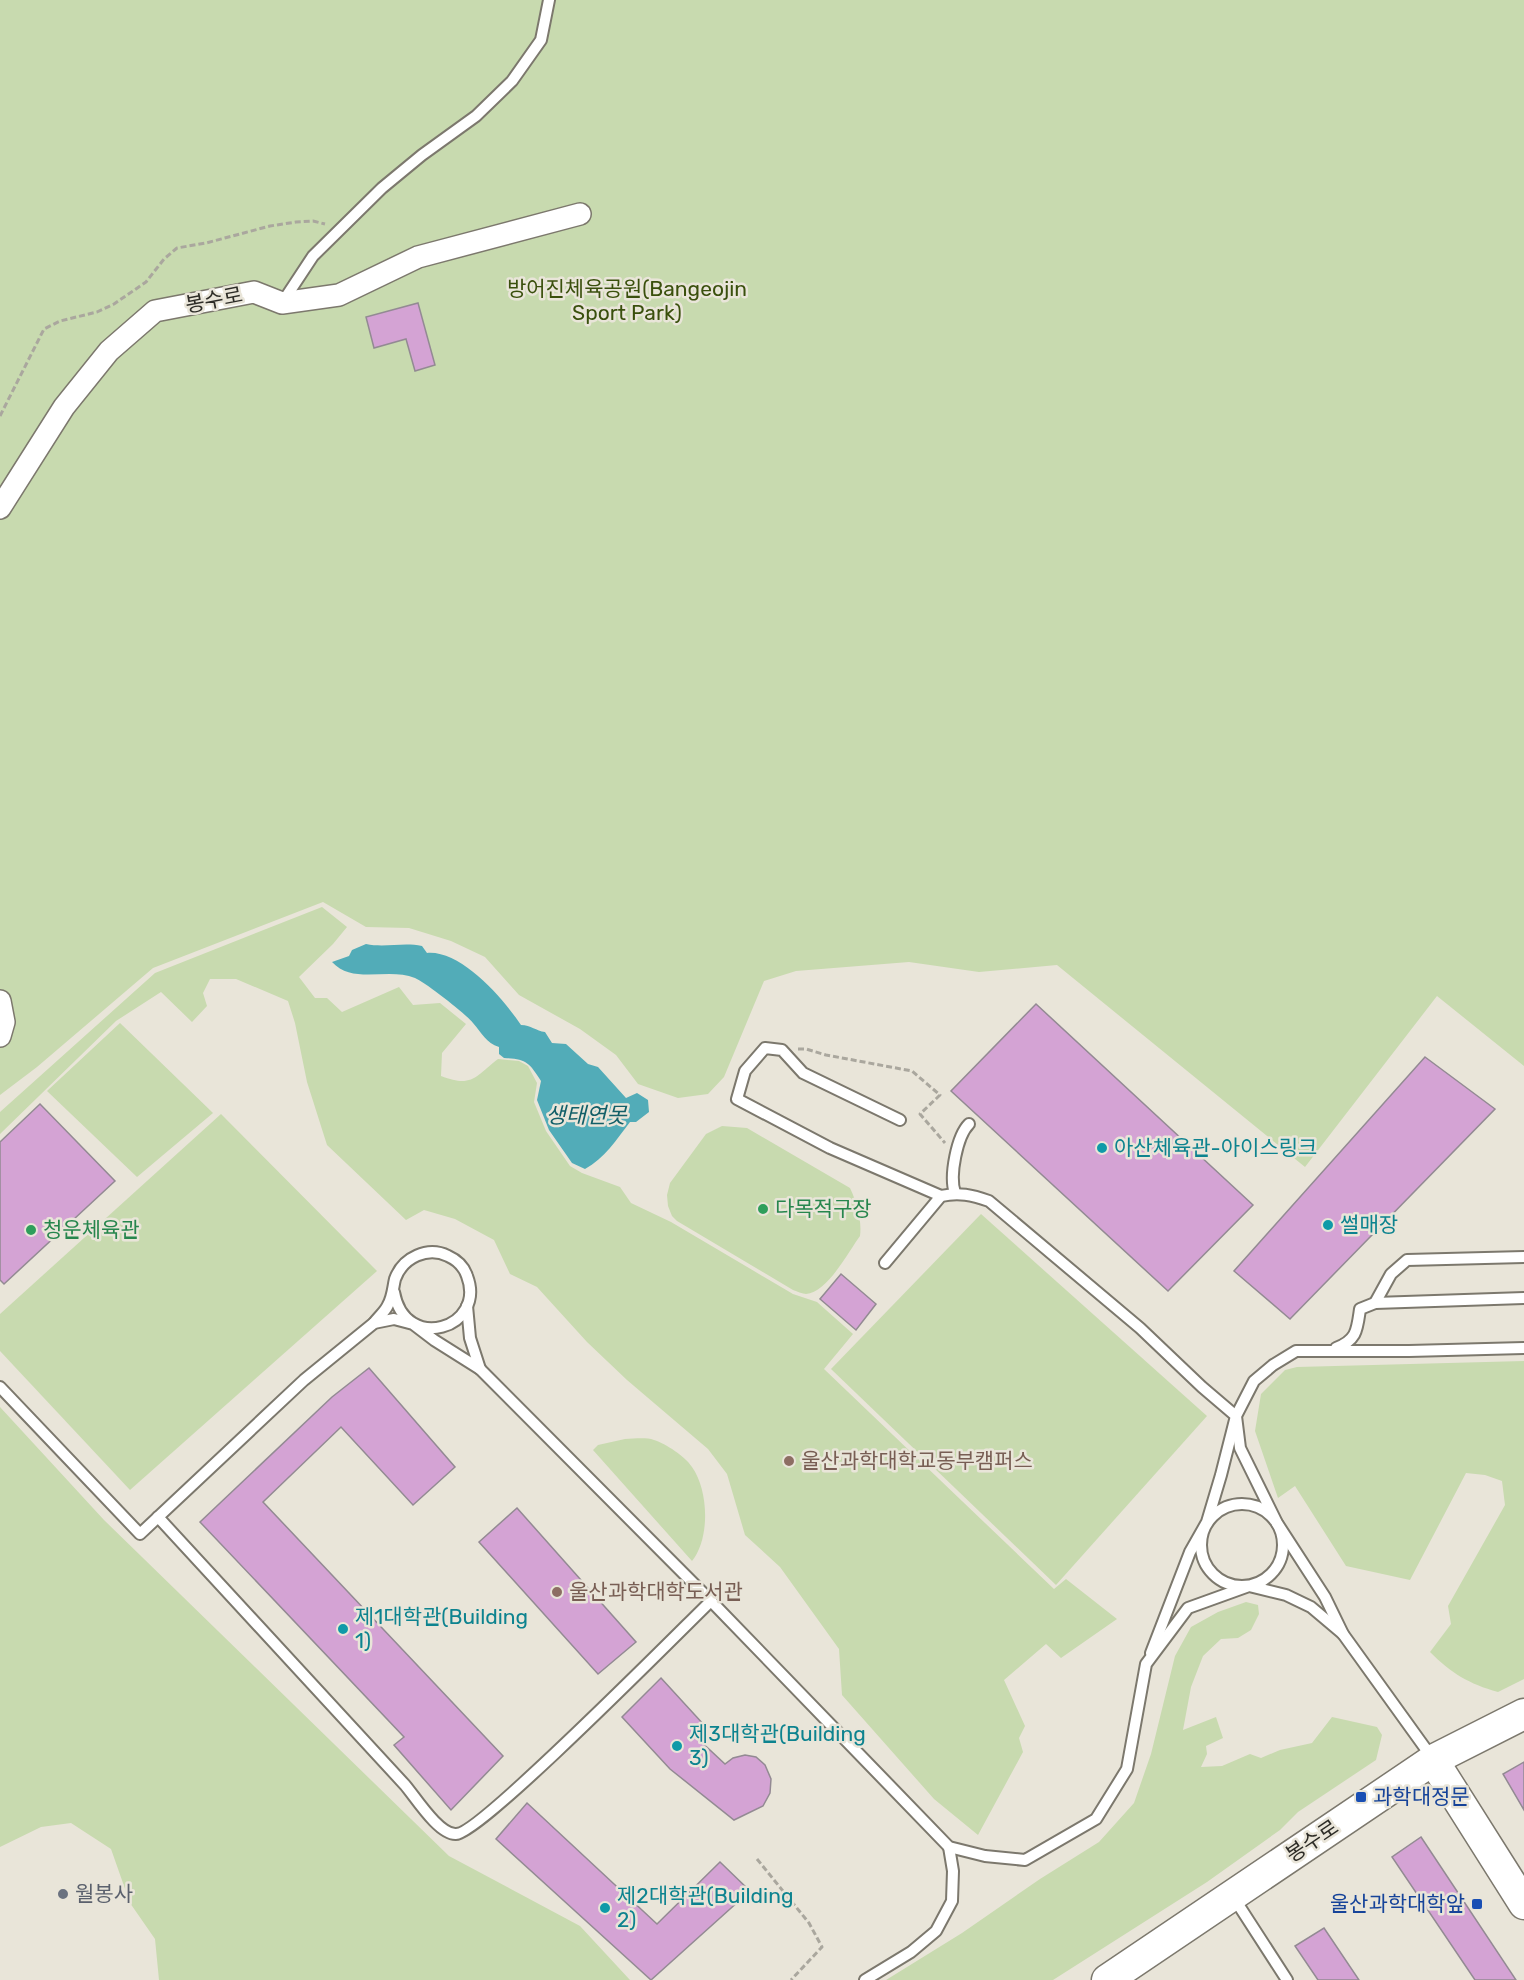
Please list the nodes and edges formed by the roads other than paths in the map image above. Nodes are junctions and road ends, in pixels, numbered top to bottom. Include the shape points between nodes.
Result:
1 (549, 0) edge
2 (580, 214) dead end
3 (282, 303) junction
4 (0, 508) edge
5 (0, 1001) edge
6 (0, 1036) edge
7 (900, 1120) dead end
8 (969, 1124) dead end
9 (955, 1193) junction
10 (941, 1196) junction
11 (1524, 1257) edge
12 (885, 1263) dead end
13 (394, 1292) junction
14 (1524, 1298) edge
15 (1374, 1303) junction
16 (467, 1306) junction
17 (374, 1323) junction
18 (413, 1324) junction
19 (1524, 1348) edge
20 (1330, 1350) junction
21 (480, 1369) junction
22 (0, 1387) edge
23 (1236, 1416) junction
24 (159, 1516) junction
25 (1207, 1522) junction
26 (1277, 1523) junction
27 (1249, 1586) junction
28 (711, 1601) junction
29 (1343, 1634) junction
30 (1146, 1664) junction
31 (1524, 1714) edge
32 (1433, 1760) junction
33 (949, 1847) junction
34 (1233, 1895) junction
35 (1524, 1904) edge
36 (1118, 1977) edge
37 (865, 1980) edge
38 (1287, 1980) edge

1 - 3 lane via 541,40 512,81 476,116 382,188 313,256
2 - 3 street, 봉수로 via 418,257 339,296
3 - 4 street, 봉수로 via 254,292 155,310 109,351 71,399
5 - 6 street via 4,1022
7 - 10 lane via 803,1072 782,1050 765,1048 745,1071 737,1099 830,1148
8 - 9 lane via 960,1136
9 - 10 lane
9 - 23 lane via 989,1201 1140,1328
10 - 12 lane
11 - 15 lane via 1407,1260 1391,1274
13 - 16 lane via 395,1279 411,1258 436,1252 457,1262 465,1271 470,1282
13 - 17 lane via 388,1307
13 - 18 lane via 396,1305
14 - 15 lane
15 - 20 lane via 1360,1309 1349,1344
16 - 18 lane via 456,1320 439,1329
16 - 21 lane via 470,1338
17 - 18 lane via 394,1318
17 - 24 lane via 304,1380
18 - 21 lane
19 - 20 lane
20 - 23 lane via 1296,1351 1274,1365 1254,1381
21 - 28 lane
22 - 24 lane via 140,1534
23 - 25 lane
23 - 26 lane via 1240,1448
24 - 28 lane via 446,1833 461,1833 488,1813 555,1754
25 - 26 lane via 1223,1508 1243,1503 1262,1509
25 - 27 lane via 1200,1548 1211,1573 1235,1586
25 - 30 lane via 1190,1552
26 - 27 lane via 1283,1550 1279,1563 1271,1574
26 - 29 lane via 1325,1597
27 - 29 lane via 1286,1595 1311,1607
27 - 30 lane via 1188,1608
28 - 33 lane
29 - 32 lane
30 - 33 lane via 1127,1769 1096,1819 1025,1860
31 - 32 main road, 봉수로
32 - 34 main road, 봉수로
32 - 35 main road
33 - 37 lane via 952,1901 936,1931 911,1952
34 - 36 main road, 봉수로
34 - 38 lane

